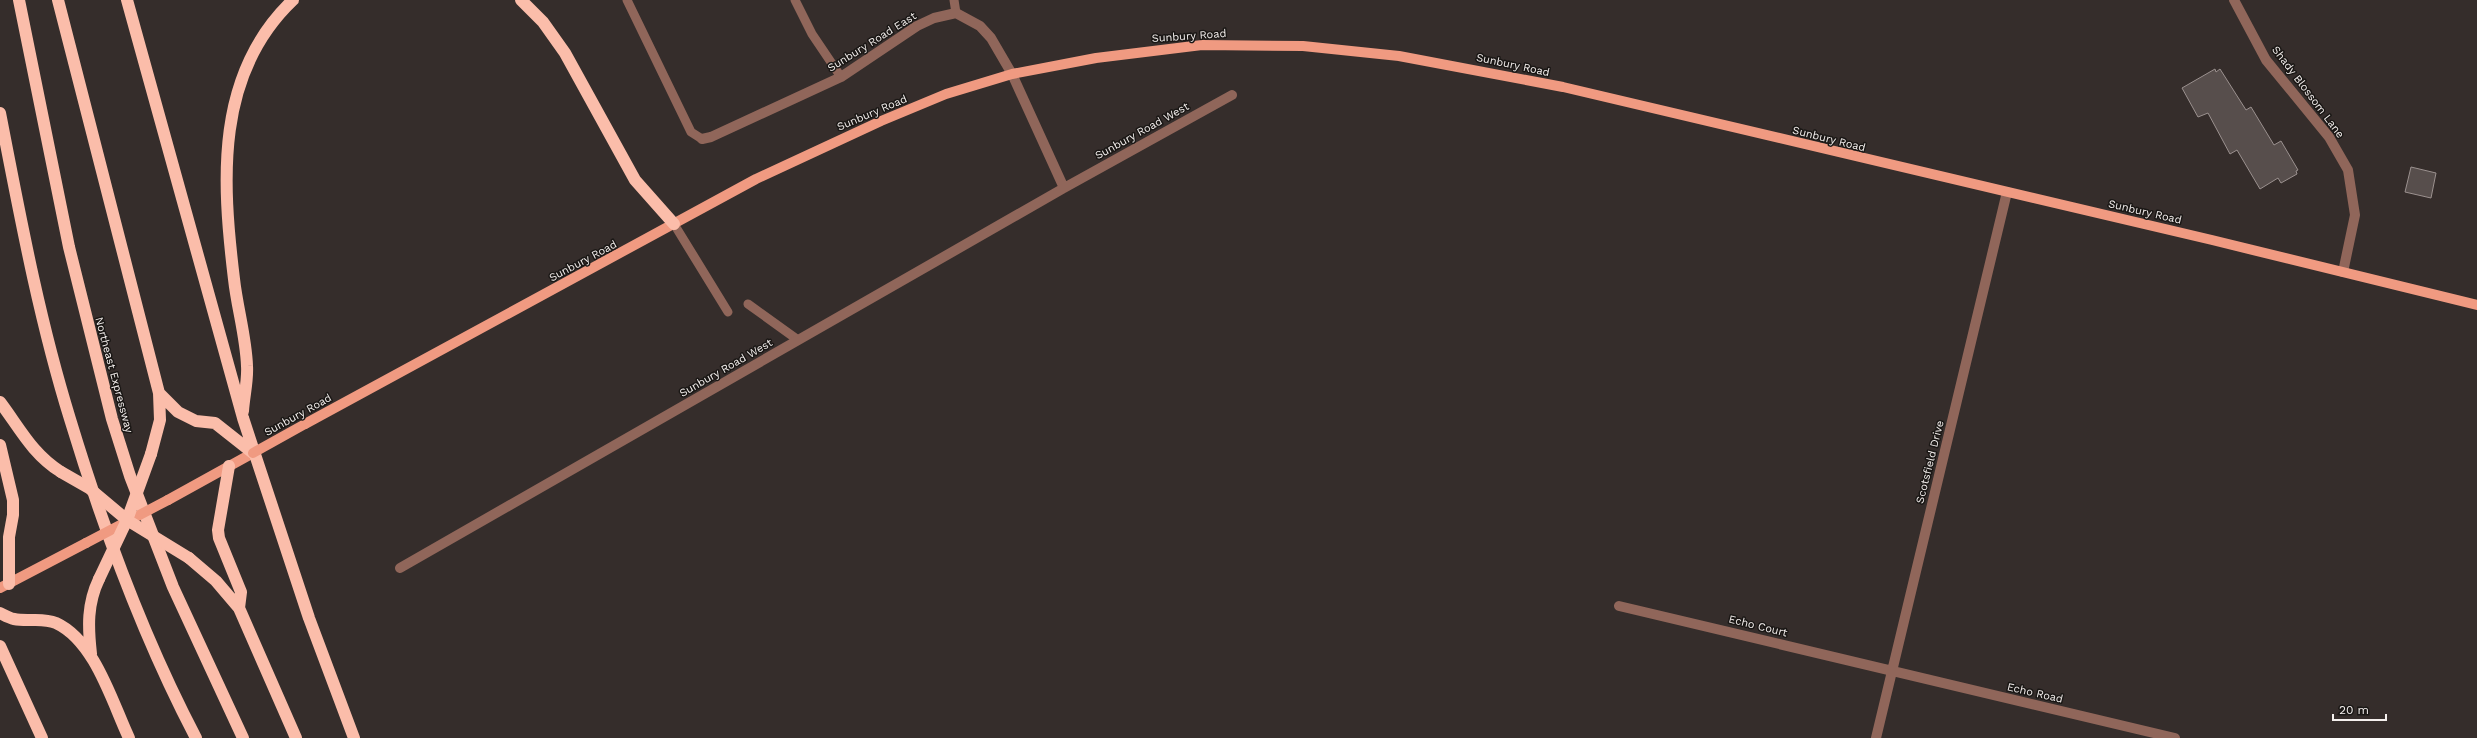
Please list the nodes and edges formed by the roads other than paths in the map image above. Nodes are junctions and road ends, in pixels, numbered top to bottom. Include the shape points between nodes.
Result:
1 (19, 0) edge
2 (58, 0) edge
3 (127, 0) edge
4 (292, 0) edge
5 (520, 0) edge
6 (627, 0) edge
7 (795, 0) edge
8 (954, 0) edge
9 (2234, 0) edge
10 (956, 13) junction
11 (1012, 74) junction
12 (841, 77) junction
13 (1232, 95) dead end
14 (0, 114) edge
15 (702, 139) joint
16 (1064, 188) junction
17 (2007, 192) junction
18 (674, 224) junction
19 (2343, 272) junction
20 (748, 304) dead end
21 (2477, 306) edge
22 (728, 312) dead end
23 (798, 340) junction
24 (159, 393) junction
25 (0, 402) edge
26 (243, 418) junction
27 (0, 445) edge
28 (253, 453) junction
29 (229, 466) junction
30 (127, 520) junction
31 (400, 568) dead end
32 (4, 586) edge
33 (1619, 606) dead end
34 (239, 608) junction
35 (0, 613) edge
36 (0, 646) edge
37 (91, 655) junction
38 (1891, 670) junction
39 (42, 738) edge
40 (129, 738) edge
41 (196, 738) edge
42 (243, 738) edge
43 (296, 738) edge
44 (354, 738) edge
45 (1876, 738) edge
46 (2175, 738) edge

1 - 42 highway, Northeast Expressway via 68,247 112,419 130,476 170,580
2 - 24 highway
3 - 26 highway
4 - 26 highway via 270,24 251,53 237,88 229,126 229,221 234,278 247,366
5 - 18 highway via 543,22 554,37 635,180
6 - 15 lane via 691,132
7 - 12 lane via 812,34
8 - 10 lane
9 - 19 street, Shady Blossom Lane via 2266,60 2329,137 2348,170 2356,215
10 - 11 street via 969,18 988,32
10 - 12 street, Sunbury Road East via 934,18 917,26
11 - 16 street
11 - 17 main road, Sunbury Road via 1096,58 1202,45 1303,46 1400,56 1563,87
11 - 18 main road, Sunbury Road via 946,94 847,136 756,179
12 - 15 street, Sunbury Road East
13 - 16 street, Sunbury Road West
14 - 41 highway via 37,292 69,418 129,590
16 - 23 street, Sunbury Road West
17 - 19 main road, Sunbury Road
17 - 38 street, Scotsfield Drive
18 - 22 lane
18 - 28 main road, Sunbury Road, bridge
19 - 21 main road, Sunbury Road
20 - 23 lane
23 - 31 street, Sunbury Road West
24 - 28 highway via 170,406 186,417 215,423
24 - 30 highway, bridge via 160,420 152,454
25 - 30 highway, bridge via 31,446 61,472 89,488
26 - 44 highway via 309,618
27 - 32 highway via 13,500
28 - 29 main road, Sunbury Road
29 - 30 main road, Sunbury Road, bridge
29 - 34 highway via 218,530 242,592
30 - 32 main road, Sunbury Road, bridge
30 - 34 highway, bridge via 189,558 216,581
30 - 37 highway, bridge via 90,601 88,616
33 - 38 street, Echo Court
34 - 43 highway
35 - 37 highway via 13,619 40,619 57,623 81,640
36 - 39 highway
37 - 40 highway
38 - 45 street, Scotsfield Drive
38 - 46 street, Echo Road

